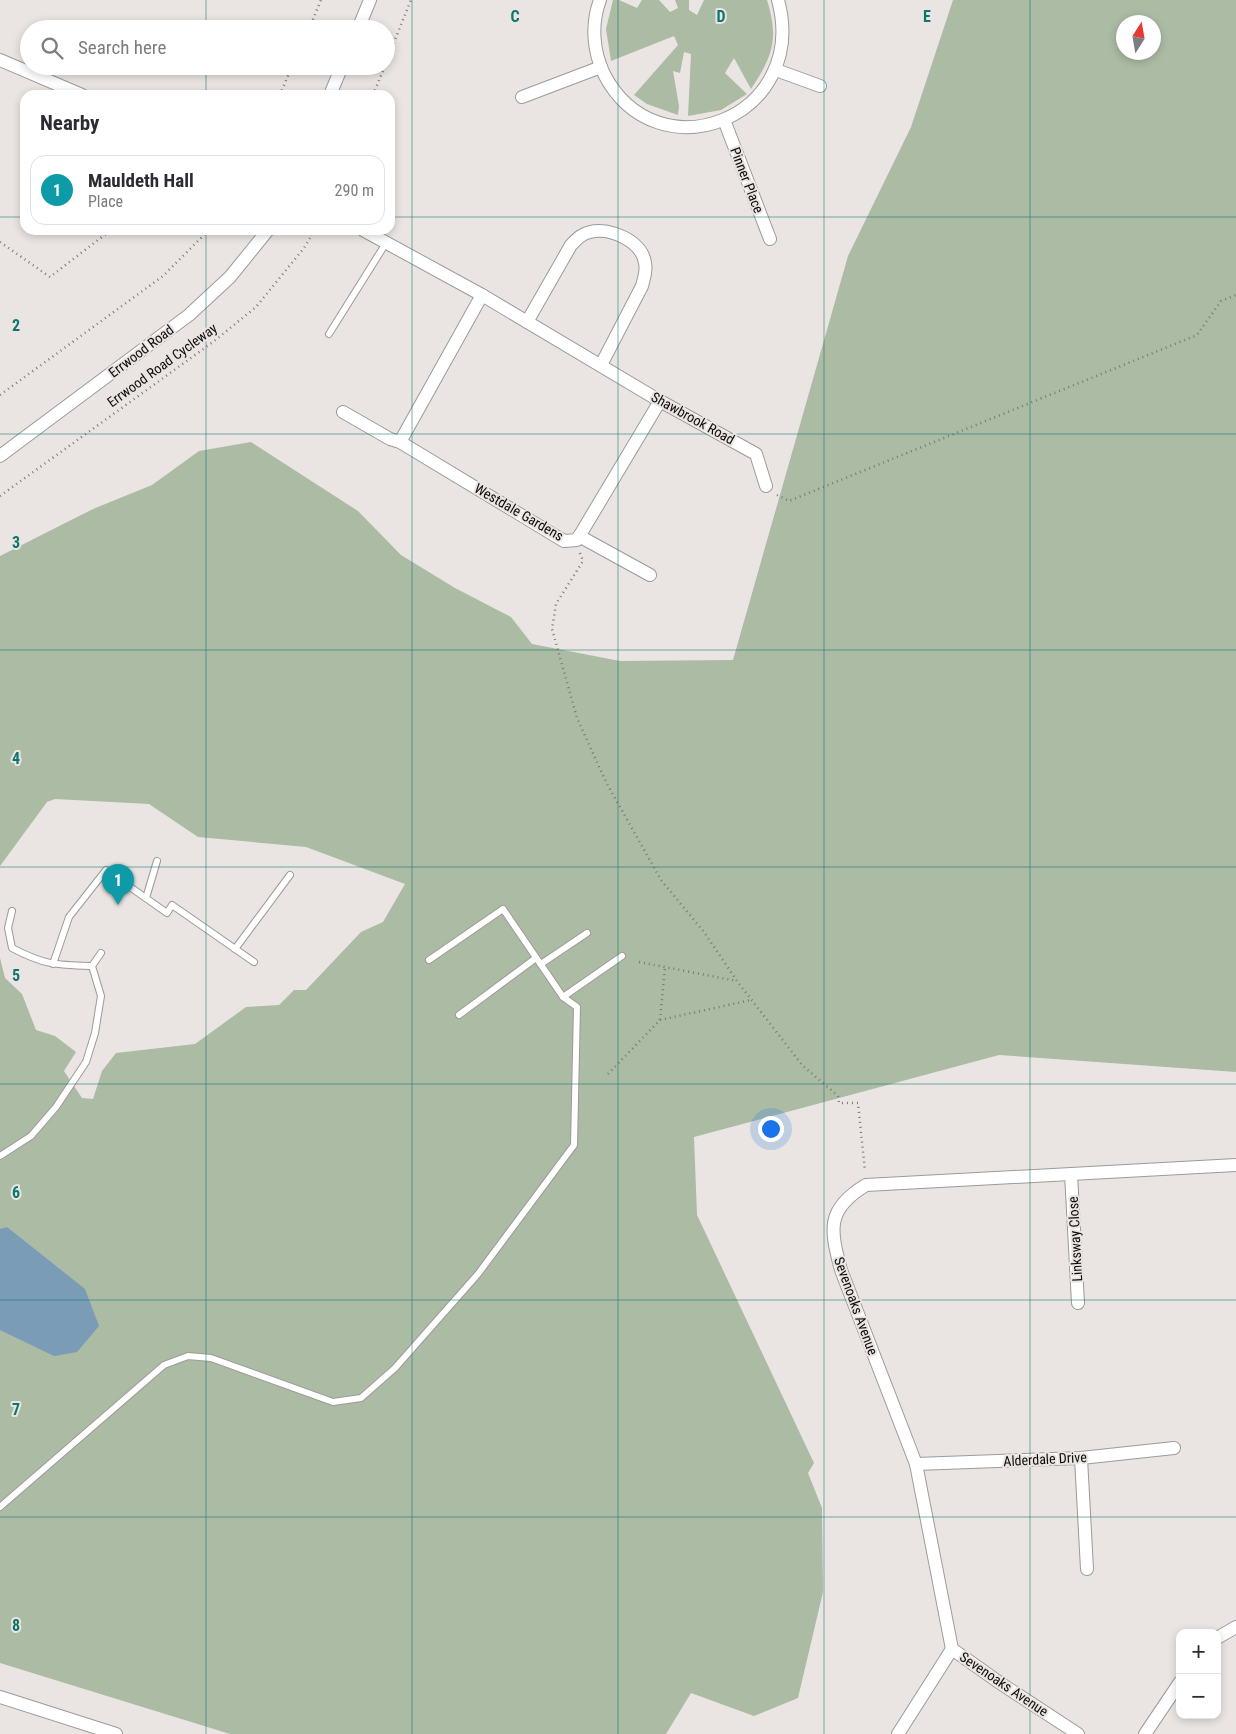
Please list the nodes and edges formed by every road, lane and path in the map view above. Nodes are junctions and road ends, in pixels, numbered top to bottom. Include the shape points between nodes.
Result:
1 (321, 0) edge
2 (370, 0) edge
3 (411, 0) edge
4 (600, 0) edge
5 (778, 0) edge
6 (313, 20) edge
7 (362, 20) edge
8 (395, 40) edge
9 (0, 60) edge
10 (601, 67) junction
11 (20, 69) edge
12 (776, 70) junction
13 (35, 75) edge
14 (288, 75) edge
15 (338, 75) edge
16 (381, 75) edge
17 (820, 86) dead end
18 (70, 90) edge
19 (282, 90) edge
20 (332, 90) edge
21 (375, 90) edge
22 (522, 97) dead end
23 (724, 120) junction
24 (105, 235) edge
25 (204, 235) edge
26 (264, 235) edge
27 (312, 235) edge
28 (372, 235) edge
29 (770, 239) dead end
30 (0, 242) edge
31 (386, 243) junction
32 (482, 295) junction
33 (1236, 295) edge
34 (527, 322) junction
35 (328, 334) dead end
36 (601, 365) junction
37 (0, 395) edge
38 (660, 401) junction
39 (343, 412) dead end
40 (400, 442) junction
41 (0, 456) edge
42 (766, 486) joint
43 (0, 496) edge
44 (578, 538) junction
45 (650, 575) dead end
46 (157, 861) dead end
47 (290, 875) dead end
48 (146, 898) junction
49 (12, 911) dead end
50 (587, 933) dead end
51 (235, 949) junction
52 (101, 953) dead end
53 (622, 956) dead end
54 (429, 960) dead end
55 (539, 961) junction
56 (254, 962) dead end
57 (639, 962) dead end
58 (53, 964) junction
59 (92, 966) junction
60 (665, 967) junction
61 (737, 981) junction
62 (563, 997) junction
63 (751, 1000) junction
64 (459, 1015) dead end
65 (660, 1020) junction
66 (608, 1074) dead end
67 (0, 1156) edge
68 (1236, 1165) edge
69 (1071, 1174) junction
70 (866, 1185) junction
71 (1078, 1303) dead end
72 (1174, 1448) dead end
73 (1082, 1458) junction
74 (916, 1464) junction
75 (0, 1507) edge
76 (1087, 1569) dead end
77 (1236, 1627) edge
78 (1221, 1636) edge
79 (952, 1649) junction
80 (1176, 1688) edge
81 (0, 1697) edge
82 (116, 1734) edge
83 (898, 1734) edge
84 (1078, 1734) edge
85 (1145, 1734) edge

1 - 6 path
2 - 7 street
3 - 8 path
4 - 10 street via 594,37
5 - 12 street via 784,34
9 - 11 street
10 - 22 street
10 - 23 street via 621,98 651,119 687,127
12 - 17 street
12 - 23 street via 755,100
13 - 18 street
14 - 19 path
15 - 20 street
16 - 21 path
23 - 29 street, Pinner Place
24 - 30 path via 50,277
25 - 37 path via 163,276
26 - 41 street, Errwood Road via 230,277 189,315
27 - 43 path, Errwood Road Cycleway via 256,307 213,342
28 - 31 street, Shawbrook Road
31 - 32 street, Shawbrook Road
31 - 35 lane
32 - 34 street, Shawbrook Road
32 - 40 street
33 - 42 path via 1221,301 1197,334 798,498 789,501
34 - 36 street, Shawbrook Road
34 - 36 street via 580,236 590,231 604,231 629,240 645,261 646,272
36 - 38 street, Shawbrook Road
38 - 42 street, Shawbrook Road via 756,454
38 - 44 street, Westdale Gardens
39 - 40 street, Westdale Gardens via 390,440
40 - 44 street, Westdale Gardens via 564,541
44 - 45 street
44 - 61 path via 583,561 556,604 552,629 577,718 606,782 661,880 704,932
46 - 48 lane
47 - 51 lane
48 - 51 lane via 167,913 172,905
48 - 58 lane via 106,870 69,916
49 - 58 lane via 8,928 12,948 36,961
50 - 55 lane
51 - 56 lane
52 - 59 lane
53 - 62 lane
54 - 55 lane via 503,909
55 - 62 lane
55 - 64 lane
57 - 60 path
58 - 59 lane
59 - 67 lane via 101,996 86,1062 56,1107 31,1136
60 - 61 path
60 - 65 path
61 - 63 path
62 - 75 lane via 577,1007 574,1145 478,1274 375,1386 361,1398 333,1402 211,1358 188,1356 164,1365
63 - 65 path
63 - 70 path via 802,1065 838,1096 839,1103 858,1103
65 - 66 path
68 - 69 street
69 - 70 street
69 - 71 street, Linksway Close
70 - 74 street, Sevenoaks Avenue via 848,1196 835,1214 833,1240 841,1270
72 - 73 street, Alderdale Drive
73 - 74 street, Alderdale Drive
73 - 76 street
74 - 79 street, Sevenoaks Avenue
77 - 78 street
79 - 83 street
79 - 84 street, Sevenoaks Avenue
80 - 85 street
81 - 82 street

